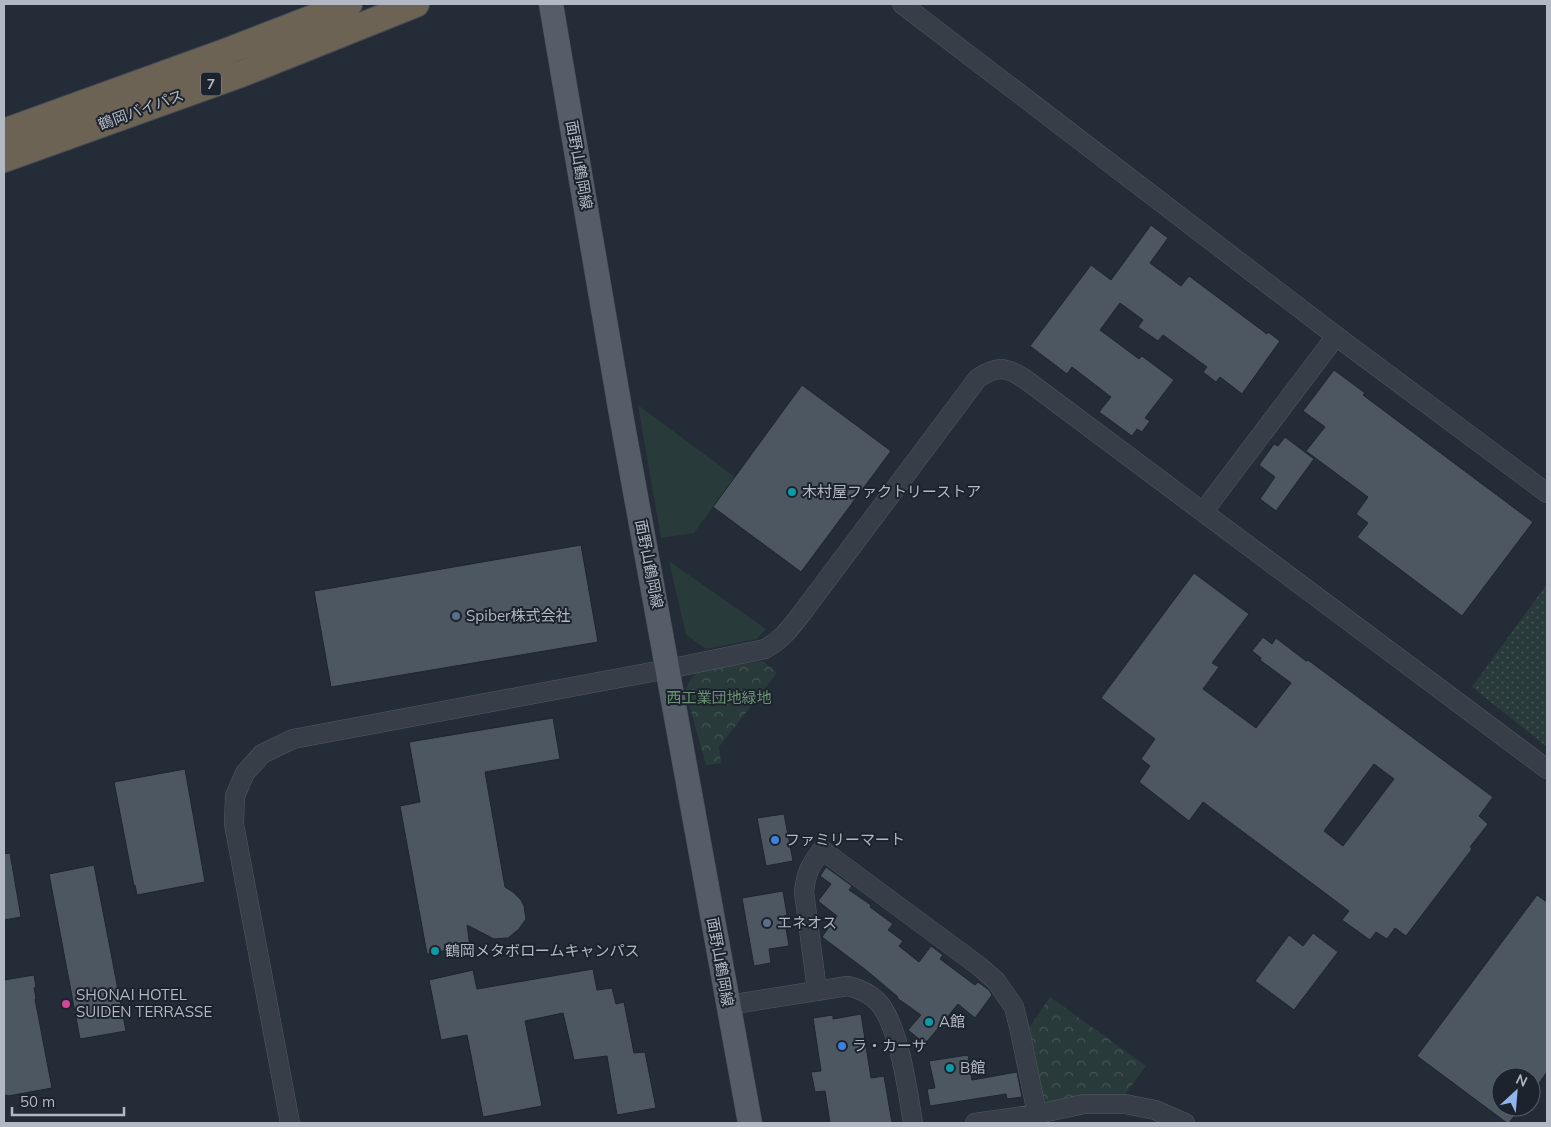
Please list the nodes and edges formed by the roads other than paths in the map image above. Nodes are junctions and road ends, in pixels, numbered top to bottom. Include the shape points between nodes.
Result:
1 (349, 4) edge
2 (416, 4) edge
3 (551, 4) edge
4 (902, 4) edge
5 (4, 132) edge
6 (4, 159) edge
7 (1336, 336) junction
8 (1547, 493) edge
9 (1203, 512) junction
10 (668, 669) junction
11 (1547, 769) edge
12 (817, 990) junction
13 (728, 1005) junction
14 (1037, 1114) junction
15 (290, 1123) edge
16 (750, 1123) edge
17 (914, 1123) edge
18 (975, 1123) edge
19 (1185, 1123) edge

1 - 5 highway, 鶴岡バイパス / 7
2 - 6 highway, 鶴岡バイパス / 7 via 240,74
3 - 10 main road, 面野山鶴岡線
4 - 7 street
7 - 8 street
7 - 9 street
9 - 10 street via 1014,372 1004,368 992,370 978,378 782,638 765,649
9 - 11 street
10 - 13 main road, 面野山鶴岡線
10 - 15 street via 293,739 262,754 245,773 235,796 234,824
12 - 13 street
12 - 14 street via 804,892 806,876 822,850 996,981 1014,1007
12 - 17 street via 848,986 864,990 878,1002 888,1017 902,1060
13 - 16 main road, 面野山鶴岡線
14 - 18 street
14 - 19 street via 1084,1104 1125,1104 1155,1110

